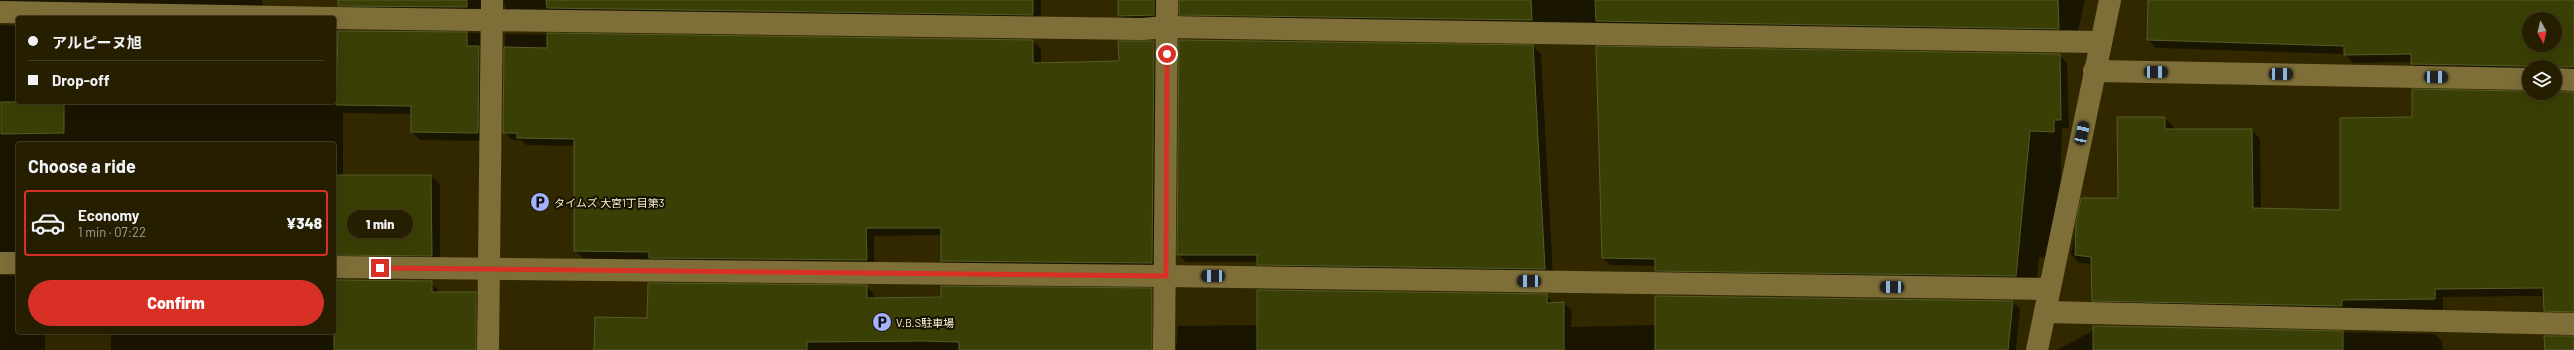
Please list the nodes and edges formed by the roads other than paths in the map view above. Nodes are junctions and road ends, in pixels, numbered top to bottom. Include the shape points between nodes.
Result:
1 (1167, 0) edge
2 (2110, 0) edge
3 (492, 10) edge
4 (0, 12) edge
5 (222, 16) edge
6 (336, 18) edge
7 (1167, 26) junction
8 (2101, 42) junction
9 (2094, 71) junction
10 (2522, 79) edge
11 (2562, 79) edge
12 (2574, 80) edge
13 (0, 263) edge
14 (16, 263) edge
15 (336, 267) edge
16 (489, 270) junction
17 (1166, 276) junction
18 (2049, 289) junction
19 (2045, 312) junction
20 (2574, 324) edge
21 (488, 350) edge
22 (1164, 350) edge
23 (2037, 350) edge

1 - 7 street
2 - 8 street
3 - 6 street
3 - 7 street via 1142,29
3 - 16 street
4 - 5 street
7 - 8 street
7 - 17 street
8 - 9 street
9 - 10 street
9 - 18 street
11 - 12 street
13 - 14 street
15 - 16 street
16 - 17 street
16 - 21 street
17 - 18 street
17 - 22 street
18 - 19 street
19 - 20 street
19 - 23 street

